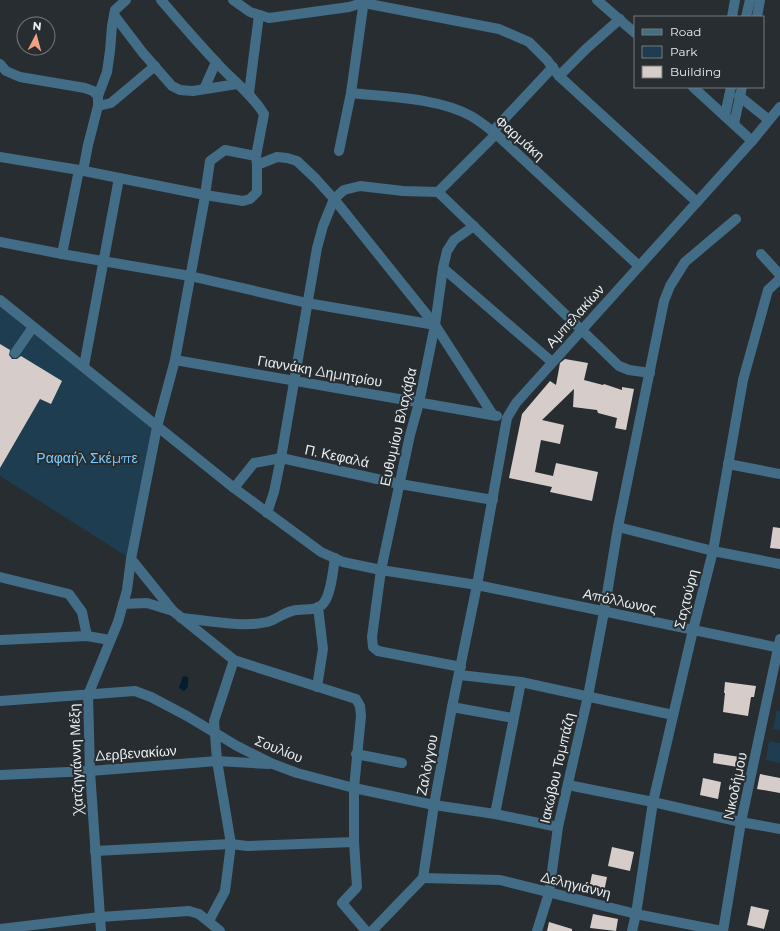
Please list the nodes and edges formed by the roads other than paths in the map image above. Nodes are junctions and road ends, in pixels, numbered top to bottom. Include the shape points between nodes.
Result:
1 (126, 0) edge
2 (161, 0) edge
3 (233, 0) edge
4 (342, 0) edge
5 (374, 0) edge
6 (597, 0) edge
7 (735, 0) edge
8 (750, 0) edge
9 (760, 0) edge
10 (364, 1) edge
11 (314, 12) junction
12 (114, 15) junction
13 (259, 16) junction
14 (732, 16) edge
15 (746, 16) edge
16 (756, 16) edge
17 (620, 19) junction
18 (634, 32) edge
19 (216, 62) junction
20 (0, 64) edge
21 (155, 66) junction
22 (553, 67) junction
23 (560, 76) junction
24 (237, 84) junction
25 (696, 88) edge
26 (731, 88) edge
27 (204, 89) junction
28 (740, 92) edge
29 (351, 93) junction
30 (249, 94) junction
31 (98, 101) junction
32 (780, 107) edge
33 (725, 115) junction
34 (769, 120) junction
35 (734, 124) junction
36 (495, 132) junction
37 (752, 141) junction
38 (339, 151) dead end
39 (0, 157) edge
40 (257, 160) junction
41 (81, 171) junction
42 (119, 178) junction
43 (438, 192) junction
44 (206, 195) junction
45 (334, 199) junction
46 (696, 202) junction
47 (736, 219) dead end
48 (474, 226) junction
49 (0, 242) edge
50 (62, 254) junction
51 (761, 254) dead end
52 (104, 261) junction
53 (639, 266) junction
54 (443, 268) junction
55 (780, 275) edge
56 (190, 276) junction
57 (780, 279) edge
58 (0, 300) edge
59 (308, 303) junction
60 (436, 325) junction
61 (33, 327) junction
62 (581, 331) junction
63 (15, 353) dead end
64 (175, 360) junction
65 (552, 362) junction
66 (84, 366) junction
67 (650, 374) junction
68 (294, 381) junction
69 (419, 403) junction
70 (493, 416) junction
71 (507, 418) junction
72 (157, 427) junction
73 (281, 458) junction
74 (728, 464) junction
75 (780, 474) edge
76 (400, 484) junction
77 (234, 488) junction
78 (493, 500) junction
79 (267, 513) junction
80 (618, 527) junction
81 (713, 551) junction
82 (335, 558) junction
83 (131, 559) junction
84 (780, 564) edge
85 (381, 570) junction
86 (0, 577) edge
87 (477, 585) junction
88 (123, 604) junction
89 (318, 607) junction
90 (173, 611) junction
91 (604, 612) junction
92 (182, 618) junction
93 (693, 630) junction
94 (87, 636) junction
95 (0, 640) edge
96 (110, 640) junction
97 (779, 645) edge
98 (234, 660) junction
99 (460, 671) junction
100 (521, 682) junction
101 (317, 687) junction
102 (88, 695) junction
103 (588, 696) junction
104 (0, 701) edge
105 (452, 707) junction
106 (674, 715) junction
107 (513, 718) junction
108 (214, 733) junction
109 (356, 754) junction
110 (217, 761) junction
111 (402, 763) dead end
112 (273, 764) junction
113 (90, 771) junction
114 (0, 775) edge
115 (568, 785) junction
116 (354, 788) junction
117 (654, 802) junction
118 (434, 805) junction
119 (495, 814) junction
120 (741, 822) junction
121 (558, 827) junction
122 (780, 829) edge
123 (354, 842) junction
124 (231, 844) junction
125 (94, 851) junction
126 (423, 878) junction
127 (548, 893) junction
128 (636, 914) junction
129 (100, 916) junction
130 (209, 921) junction
131 (0, 929) edge
132 (101, 931) edge
133 (220, 931) edge
134 (366, 931) edge
135 (372, 931) edge
136 (537, 931) edge
137 (632, 931) edge
138 (722, 931) edge

1 - 12 street via 115,10
2 - 19 street
3 - 13 street via 242,8
4 - 11 street
5 - 10 street
6 - 17 street
7 - 14 street
8 - 15 street
9 - 16 street
10 - 11 street via 348,7
10 - 22 street via 499,29 529,42
10 - 29 street
11 - 13 street via 269,18
12 - 21 street
12 - 31 street via 107,72
13 - 30 street
17 - 18 street
17 - 23 street
19 - 24 street
19 - 27 street
20 - 31 street via 6,71 20,77 93,91
21 - 27 street via 172,86 180,90
21 - 31 street via 111,103
22 - 23 street
22 - 36 street
23 - 46 street
24 - 27 street
24 - 30 street
25 - 33 street
26 - 33 street
28 - 34 street
28 - 35 street
29 - 36 street, Φαρμάκη via 453,108 472,116
29 - 38 street
30 - 40 street via 264,114
31 - 41 street
32 - 34 street, Αμπελακίων
33 - 35 street
34 - 37 street, Αμπελακίων
35 - 37 street
36 - 43 street
36 - 53 street, Φαρμάκη
37 - 46 street, Αμπελακίων
39 - 41 street
40 - 44 street via 225,150 210,161
40 - 44 street via 257,192 250,199 243,201
40 - 45 street via 277,157 297,161
41 - 42 street
41 - 50 street
42 - 44 street
42 - 52 street
43 - 45 street via 360,186 344,190
43 - 48 street
44 - 56 street, Χατζηγιάννη Μέξη
45 - 59 street via 317,248
45 - 60 street
46 - 53 street, Αμπελακίων
47 - 67 street, Ιακώβου Τομπάζη via 685,262 670,286 664,302
48 - 54 street, Ευθυμίου Βλαχάβα via 454,240 447,250
48 - 62 street
49 - 50 street
50 - 52 street
51 - 55 street
52 - 56 street
52 - 66 street
53 - 62 street, Αμπελακίων
54 - 60 street, Ευθυμίου Βλαχάβα
54 - 65 street
56 - 59 street
56 - 64 street, Χατζηγιάννη Μέξη
57 - 74 street, Σαχτούρη via 768,290 743,380
58 - 61 street, Απόλλωνος
59 - 60 street
59 - 68 street
60 - 69 street, Ευθυμίου Βλαχάβα
60 - 70 street
61 - 63 street
61 - 66 street, Απόλλωνος
62 - 65 street, Αμπελακίων
62 - 67 street via 619,366
64 - 68 street, Γιαννάκη Δημητρίου
64 - 72 street, Χατζηγιάννη Μέξη
65 - 71 street, Αμπελακίων via 516,402
66 - 72 street, Απόλλωνος
67 - 80 street, Ιακώβου Τομπάζη
68 - 69 street, Γιαννάκη Δημητρίου
68 - 73 street
69 - 70 street, Γιαννάκη Δημητρίου
69 - 76 street, Ευθυμίου Βλαχάβα
70 - 71 street, Γιαννάκη Δημητρίου
71 - 78 street, Αμπελακίων
72 - 77 street, Απόλλωνος
72 - 83 street, Χατζηγιάννη Μέξη
73 - 76 street, Π. Κεφαλά
73 - 77 street, Π. Κεφαλά via 254,463
73 - 79 street
74 - 75 street
74 - 81 street, Σαχτούρη
76 - 78 street, Π. Κεφαλά
76 - 85 street, Ευθυμίου Βλαχάβα
77 - 79 street, Απόλλωνος
78 - 87 street, Αμπελακίων
79 - 82 street, Απόλλωνος via 322,552
80 - 81 street
80 - 91 street, Ιακώβου Τομπάζη
81 - 84 street
81 - 93 street, Σαχτούρη
82 - 85 street, Απόλλωνος
82 - 89 street via 326,600
83 - 88 street, Χατζηγιάννη Μέξη
83 - 90 street
85 - 87 street, Απόλλωνος
85 - 99 street, Ευθυμίου Βλαχάβα via 372,637 373,647 378,651
86 - 94 street via 69,594 82,612
87 - 91 street, Απόλλωνος
87 - 99 street, Ζαλόγγου
88 - 90 street via 147,603
88 - 96 street, Χατζηγιάννη Μέξη
89 - 92 street via 293,610 268,622 256,624
89 - 101 street via 324,649
90 - 92 street
91 - 93 street, Απόλλωνος
91 - 103 street, Ιακώβου Τομπάζη
92 - 98 street
93 - 97 street, Απόλλωνος
93 - 106 street, Σαχτούρη
94 - 95 street
94 - 96 street
96 - 102 street, Χατζηγιάννη Μέξη
97 - 120 street, Νικοδήμου
98 - 101 street
98 - 108 street via 214,721
99 - 100 street
99 - 105 street, Ζαλόγγου
100 - 103 street
100 - 107 street
101 - 109 street via 356,699 361,716
102 - 104 street, Σουλίου
102 - 108 street, Σουλίου via 135,691 151,697
102 - 113 street, Χατζηγιάννη Μέξη
103 - 106 street
103 - 115 street, Ιακώβου Τομπάζη
105 - 107 street
105 - 118 street, Ζαλόγγου
106 - 117 street, Σαχτούρη
107 - 119 street
108 - 110 street
108 - 112 street, Σουλίου
109 - 111 street
109 - 116 street
110 - 112 street, Δερβενακίων
110 - 113 street, Δερβενακίων
110 - 124 street
112 - 116 street, Σουλίου
113 - 114 street, Δερβενακίων
113 - 125 street, Χατζηγιάννη Μέξη
115 - 117 street
115 - 121 street, Ιακώβου Τομπάζη
116 - 118 street, Σουλίου
116 - 123 street
117 - 120 street
117 - 128 street, Σαχτούρη
118 - 119 street, Σουλίου
118 - 126 street, Ζαλόγγου
119 - 121 street, Σουλίου
120 - 122 street
120 - 138 street, Νικοδήμου
121 - 127 street, Ιακώβου Τομπάζη
123 - 124 street via 247,846
123 - 134 street via 357,887 342,903
124 - 125 street
124 - 130 street via 225,891
125 - 129 street, Χατζηγιάννη Μέξη
126 - 127 street, Δεληγιάννη via 500,880
126 - 135 street
127 - 128 street, Δεληγιάννη
127 - 136 street, Ιακώβου Τομπάζη
128 - 137 street, Σαχτούρη
128 - 138 street, Δεληγιάννη
129 - 130 street via 189,911
129 - 131 street
129 - 132 street, Χατζηγιάννη Μέξη
130 - 133 street

